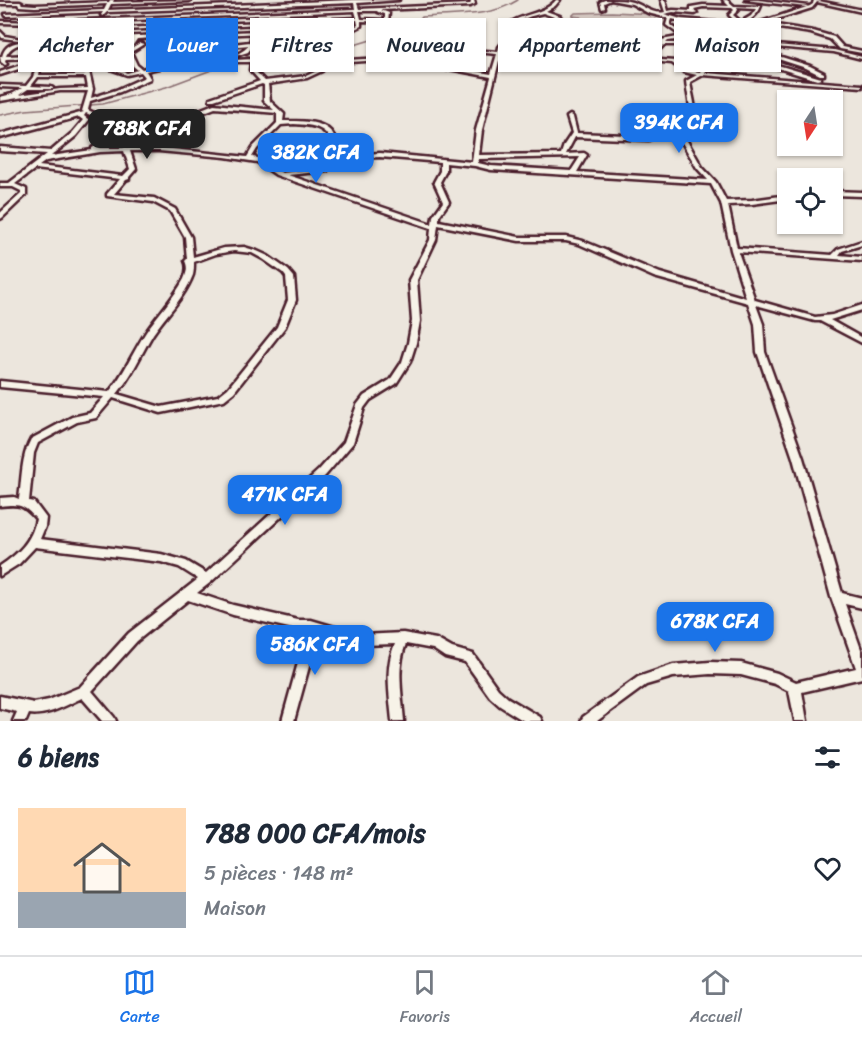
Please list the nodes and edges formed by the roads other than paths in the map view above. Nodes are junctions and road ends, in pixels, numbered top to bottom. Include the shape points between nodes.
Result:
1 (27, 0) edge
2 (189, 0) edge
3 (208, 0) edge
4 (238, 0) edge
5 (397, 0) edge
6 (472, 0) edge
7 (558, 0) edge
8 (609, 0) edge
9 (614, 0) edge
10 (663, 0) edge
11 (724, 0) edge
12 (747, 0) edge
13 (141, 1) edge
14 (326, 1) edge
15 (355, 1) edge
16 (622, 1) edge
17 (756, 1) edge
18 (769, 1) edge
19 (816, 1) edge
20 (111, 2) edge
21 (0, 3) edge
22 (19, 4) junction
23 (862, 5) edge
24 (237, 6) junction
25 (730, 6) junction
26 (811, 6) junction
27 (844, 7) junction
28 (206, 8) junction
29 (603, 8) dead end
30 (759, 8) junction
31 (377, 9) junction
32 (357, 10) junction
33 (542, 11) junction
34 (666, 11) junction
35 (862, 11) edge
36 (105, 12) junction
37 (693, 12) junction
38 (39, 14) junction
39 (236, 15) junction
40 (660, 15) junction
41 (670, 17) junction
42 (37, 18) edge
43 (102, 18) edge
44 (235, 18) edge
45 (523, 18) edge
46 (559, 18) edge
47 (674, 18) edge
48 (700, 18) edge
49 (733, 18) edge
50 (748, 18) edge
51 (776, 18) edge
52 (145, 19) junction
53 (134, 20) edge
54 (359, 20) junction
55 (0, 22) edge
56 (18, 23) edge
57 (238, 24) edge
58 (781, 26) edge
59 (354, 27) edge
60 (134, 28) edge
61 (140, 28) junction
62 (146, 28) edge
63 (674, 29) edge
64 (0, 32) edge
65 (135, 38) edge
66 (146, 38) edge
67 (674, 38) edge
68 (667, 39) junction
69 (18, 40) edge
70 (662, 40) edge
71 (18, 42) edge
72 (142, 44) dead end
73 (663, 44) joint
74 (674, 44) edge
75 (250, 47) edge
76 (781, 47) edge
77 (842, 48) junction
78 (134, 49) edge
79 (834, 51) junction
80 (862, 52) edge
81 (238, 56) edge
82 (862, 58) edge
83 (18, 59) edge
84 (3, 60) edge
85 (781, 60) edge
86 (662, 61) edge
87 (498, 63) edge
88 (134, 64) edge
89 (781, 66) edge
90 (18, 69) edge
91 (146, 69) edge
92 (142, 70) junction
93 (37, 72) edge
94 (86, 72) edge
95 (134, 72) edge
96 (255, 72) edge
97 (319, 72) edge
98 (467, 72) edge
99 (0, 74) edge
100 (702, 74) junction
101 (822, 74) dead end
102 (36, 76) junction
103 (87, 76) junction
104 (494, 76) junction
105 (263, 82) junction
106 (845, 84) junction
107 (0, 86) edge
108 (862, 86) edge
109 (26, 88) junction
110 (92, 89) junction
111 (54, 91) junction
112 (12, 97) junction
113 (0, 99) edge
114 (212, 99) dead end
115 (87, 107) junction
116 (279, 112) junction
117 (80, 115) junction
118 (570, 117) dead end
119 (280, 123) junction
120 (129, 128) junction
121 (153, 130) junction
122 (574, 135) junction
123 (1, 138) edge
124 (649, 138) dead end
125 (126, 148) junction
126 (0, 149) edge
127 (159, 149) junction
128 (91, 151) junction
129 (52, 153) junction
130 (563, 155) junction
131 (332, 158) junction
132 (46, 159) junction
133 (248, 159) junction
134 (443, 160) junction
135 (475, 160) junction
136 (259, 161) junction
137 (35, 167) junction
138 (573, 173) junction
139 (278, 174) junction
140 (127, 178) junction
141 (713, 182) junction
142 (0, 183) edge
143 (13, 183) junction
144 (843, 193) edge
145 (862, 194) edge
146 (777, 199) edge
147 (724, 203) junction
148 (0, 217) edge
149 (435, 224) junction
150 (862, 243) edge
151 (734, 250) junction
152 (834, 257) junction
153 (862, 259) edge
154 (189, 261) junction
155 (753, 301) junction
156 (862, 307) edge
157 (823, 318) junction
158 (862, 341) edge
159 (0, 384) edge
160 (111, 395) junction
161 (0, 502) edge
162 (24, 503) junction
163 (34, 543) junction
164 (0, 572) edge
165 (207, 579) junction
166 (187, 595) junction
167 (837, 597) junction
168 (862, 603) edge
169 (311, 625) junction
170 (403, 638) junction
171 (862, 671) edge
172 (795, 688) junction
173 (84, 691) junction
174 (0, 702) edge
175 (26, 708) junction
176 (19, 721) edge
177 (110, 721) edge
178 (288, 721) edge
179 (398, 721) edge
180 (536, 721) edge
181 (586, 721) edge
182 (801, 721) edge

1 - 22 street
2 - 13 street
3 - 28 street
4 - 24 street
5 - 15 street
6 - 31 street via 471,5
7 - 33 street
8 - 29 street via 602,2
9 - 16 street
10 - 34 street
11 - 25 street
12 - 17 street
13 - 20 street
14 - 15 street
14 - 24 street
15 - 32 street
16 - 40 street
17 - 18 street
17 - 30 street
18 - 26 street
19 - 26 street
19 - 27 street
20 - 22 street
20 - 36 street
21 - 22 street
22 - 38 street via 6,15
23 - 27 street
24 - 28 street
24 - 39 street
25 - 30 street
25 - 37 street via 699,6 691,9
25 - 49 street via 737,10 730,15
26 - 51 street
27 - 35 street
28 - 36 street
30 - 50 street
31 - 32 street
31 - 54 street via 387,13 387,21
32 - 39 street
32 - 54 street
33 - 45 street
33 - 46 street
34 - 37 street
34 - 40 street
36 - 38 street
36 - 43 street
37 - 48 street
38 - 42 street
39 - 44 street
39 - 52 street
40 - 41 street
41 - 47 street
41 - 63 street via 668,26
52 - 53 street
52 - 61 street
54 - 57 street
54 - 59 street via 360,25
55 - 56 street
58 - 77 street via 828,37
60 - 61 street
61 - 62 street
64 - 69 street via 7,39
65 - 66 street
67 - 68 street
68 - 70 street
68 - 73 street
71 - 84 street via 9,47
72 - 78 street
73 - 74 street
75 - 81 street
76 - 79 street
77 - 79 street
77 - 80 street
79 - 82 street
83 - 84 street
85 - 101 street
86 - 100 street
87 - 104 street
88 - 92 street
89 - 106 street
90 - 99 street
91 - 92 street
92 - 95 street
92 - 115 street via 147,79
93 - 102 street
94 - 103 street
96 - 105 street
97 - 105 street
98 - 104 street
100 - 106 street
100 - 141 street via 688,83 694,118 683,139
102 - 103 street
102 - 109 street
103 - 110 street
104 - 135 street
105 - 114 street
105 - 116 street via 267,101
106 - 108 street
107 - 109 street
109 - 111 street
109 - 112 street
110 - 111 street
110 - 115 street
111 - 112 street
112 - 113 street
115 - 117 street
115 - 120 street via 115,125
116 - 119 street
116 - 121 street via 214,106
117 - 123 street
117 - 129 street via 86,123
118 - 122 street
119 - 131 street via 322,127 334,146
119 - 133 street
120 - 121 street
120 - 128 street
121 - 127 street via 166,134
122 - 124 street
122 - 130 street
125 - 127 street
125 - 128 street
125 - 140 street via 133,165
126 - 129 street
127 - 133 street
128 - 132 street
129 - 132 street
130 - 135 street
130 - 138 street via 584,155
131 - 134 street via 380,155
131 - 136 street
131 - 139 street via 323,171
132 - 137 street
133 - 136 street
134 - 135 street
134 - 149 street via 437,182 446,202
135 - 138 street via 482,167
136 - 139 street
137 - 140 street
137 - 143 street
138 - 141 street
139 - 149 street
140 - 154 street via 109,195 154,201 173,210 188,237
141 - 147 street
142 - 143 street
143 - 148 street via 24,190 23,197
144 - 145 street
146 - 147 street
147 - 151 street
149 - 155 street via 519,239 581,242 657,275
149 - 165 street via 428,252 414,280 414,334 397,378 367,398 348,443 322,473
150 - 152 street via 840,250
151 - 152 street
151 - 155 street
152 - 153 street
154 - 160 street via 189,276
154 - 160 street via 230,248 270,258 291,277 292,300 280,327 221,398 161,410
155 - 157 street via 810,318
155 - 167 street via 761,352 798,458
156 - 157 street
157 - 158 street
159 - 160 street
160 - 162 street via 93,416 75,419 33,441
161 - 162 street
162 - 163 street via 41,518
163 - 164 street
163 - 165 street via 161,558 182,564
165 - 166 street
166 - 169 street via 233,610
166 - 173 street via 133,637
167 - 168 street
167 - 171 street
169 - 170 street via 362,640
169 - 178 street
170 - 179 street via 394,668
170 - 180 street via 436,644 449,653 469,658 494,693
171 - 172 street
172 - 181 street via 741,669 673,671 642,681
172 - 182 street
173 - 175 street via 50,706
173 - 177 street
174 - 175 street
175 - 176 street

